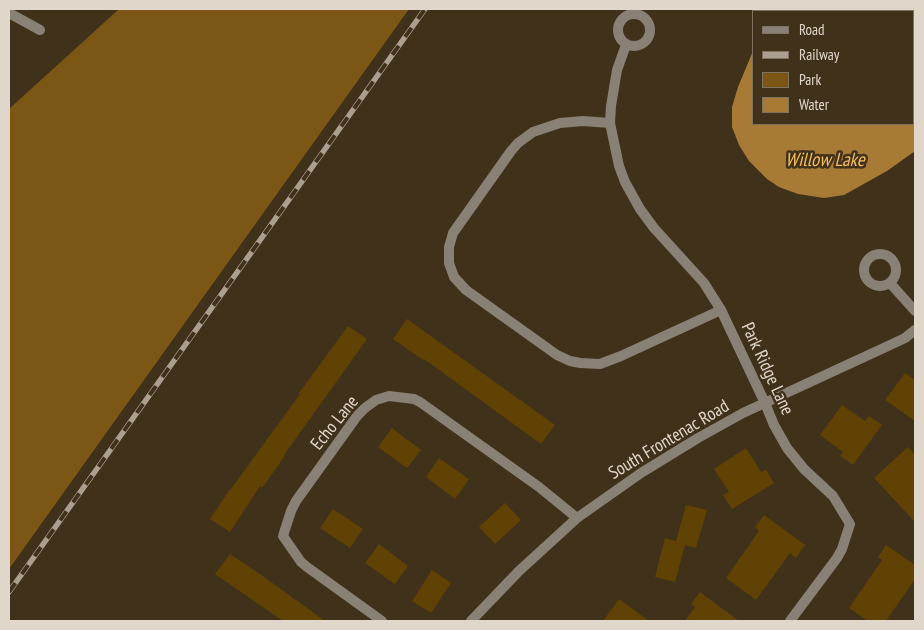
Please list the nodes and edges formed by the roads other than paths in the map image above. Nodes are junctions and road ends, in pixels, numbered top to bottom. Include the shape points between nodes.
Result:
1 (9, 13) edge
2 (40, 30) dead end
3 (626, 45) dead end
4 (610, 122) junction
5 (890, 283) dead end
6 (721, 310) junction
7 (915, 311) edge
8 (915, 330) edge
9 (766, 403) junction
10 (577, 518) junction
11 (382, 621) edge
12 (471, 621) edge
13 (790, 621) edge

1 - 2 street
3 - 4 street, Park Ridge Lane via 615,79
4 - 6 street, Park Ridge Lane via 619,166 633,198 654,228 704,283
4 - 6 street via 560,123 533,132 518,143 453,233 449,264 454,277 466,290 557,355 580,364 600,364 621,356
5 - 7 street
6 - 9 street, Park Ridge Lane
8 - 9 street, South Frontenac Road via 905,338
9 - 10 street, South Frontenac Road via 668,456
9 - 13 street, Park Ridge Lane via 774,426 788,448 804,469 833,496 850,524 837,558
10 - 11 street, Echo Lane via 420,402 389,396 376,400 357,416 296,501 283,536 301,562
10 - 12 street, South Frontenac Road

